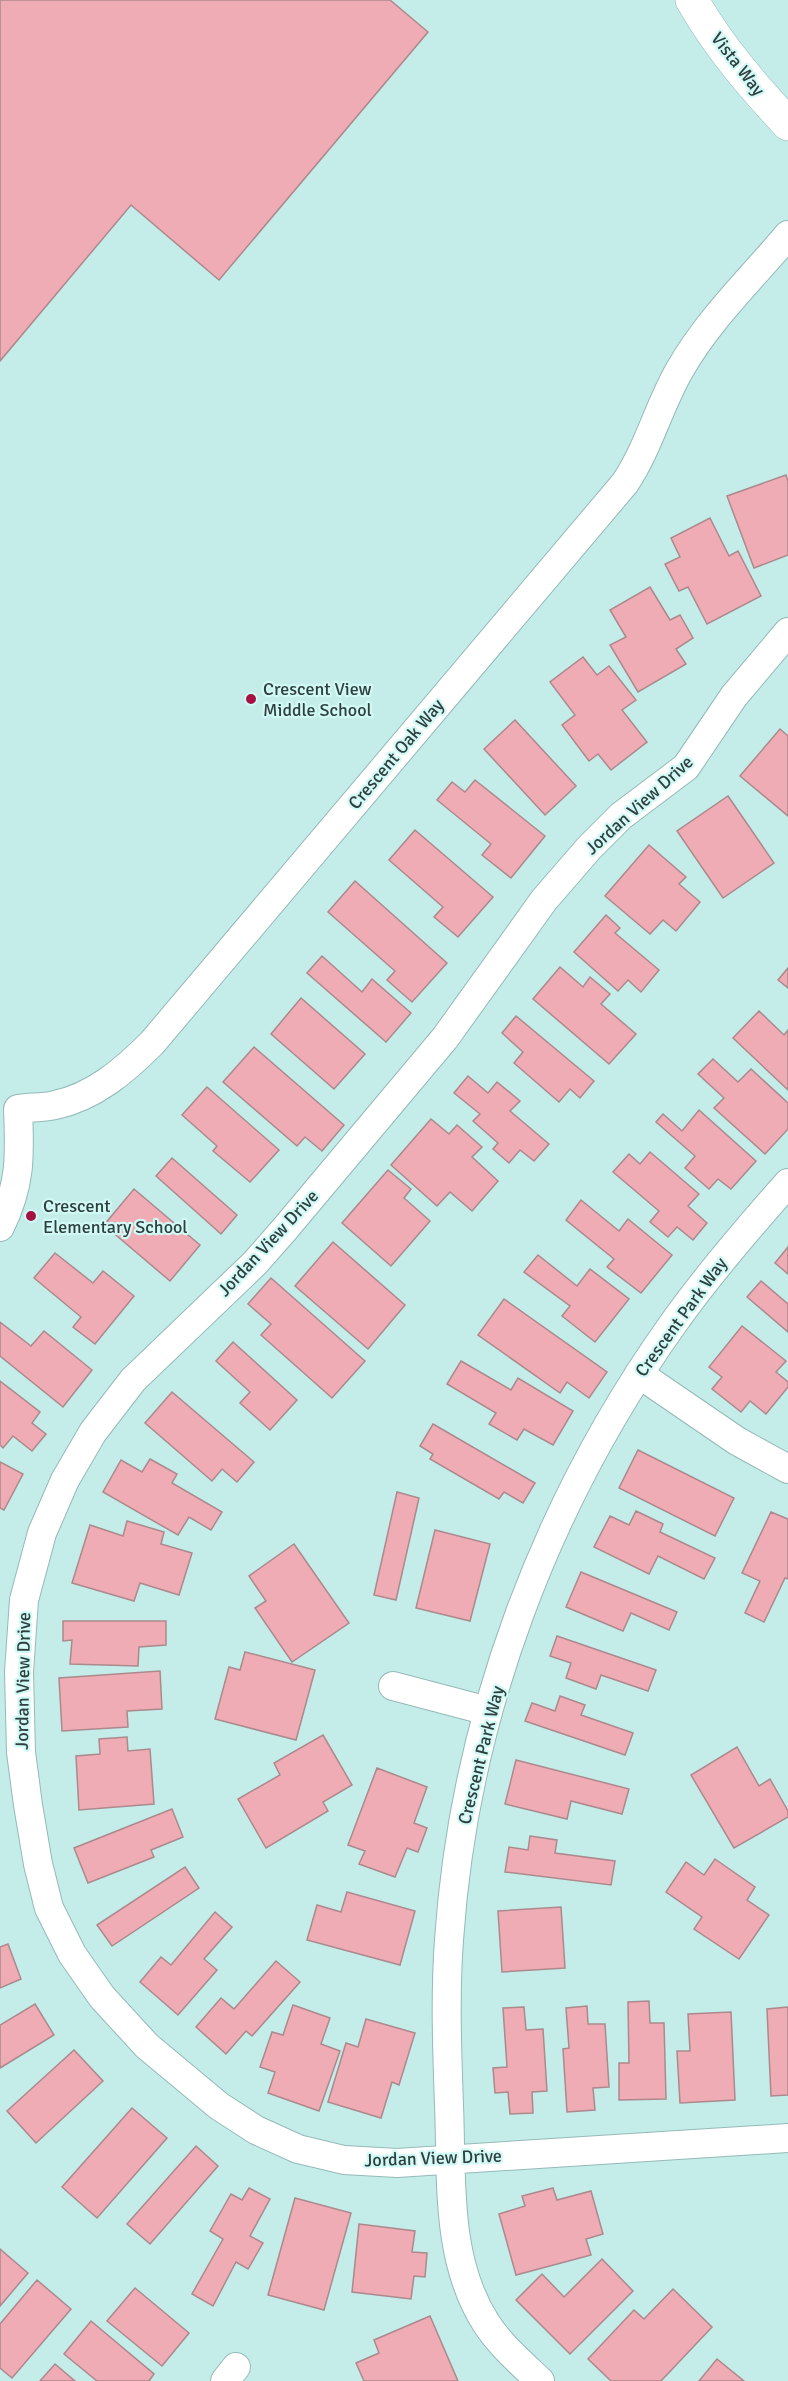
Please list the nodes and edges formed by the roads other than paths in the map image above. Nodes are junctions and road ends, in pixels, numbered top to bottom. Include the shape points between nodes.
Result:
1 (692, 0) edge
2 (788, 124) edge
3 (788, 235) edge
4 (788, 632) edge
5 (788, 1183) edge
6 (0, 1227) edge
7 (639, 1374) junction
8 (788, 1469) edge
9 (393, 1686) dead end
10 (488, 1711) junction
11 (11, 1753) edge
12 (788, 2138) edge
13 (451, 2160) junction
14 (540, 2381) edge

1 - 2 street, Vista Way via 725,51
3 - 6 street, Crescent Oak Way via 689,354 670,388 644,452 625,483 152,1043 125,1070 92,1091 56,1105 18,1109 20,1160 15,1189
4 - 11 street, Jordan View Drive via 734,696 686,767 621,816 544,900 446,1038 284,1230 134,1380 93,1432 65,1480 42,1533 24,1600
5 - 7 street, Crescent Park Way via 711,1274
7 - 8 street via 737,1441
7 - 10 street, Crescent Park Way via 567,1502 527,1592
9 - 10 street
10 - 13 street, Crescent Park Way via 456,1864 448,1941
11 - 13 street, Jordan View Drive via 50,1908 72,1954 102,1997 147,2046 219,2106 255,2130 298,2149 344,2160
12 - 13 street, Jordan View Drive
13 - 14 street, Crescent Park Way via 455,2242 466,2284 486,2324 514,2358

